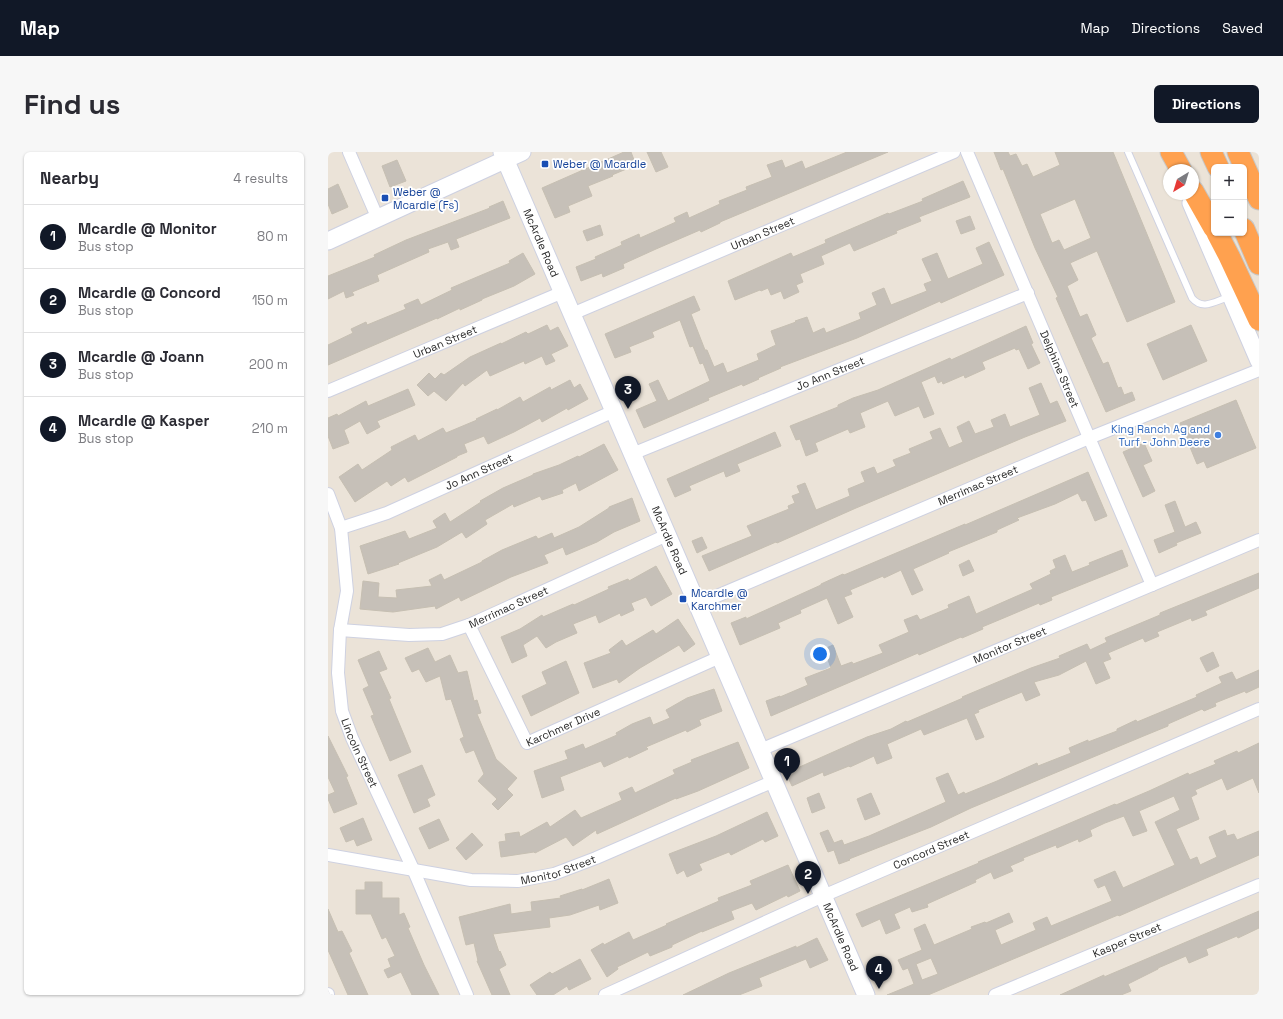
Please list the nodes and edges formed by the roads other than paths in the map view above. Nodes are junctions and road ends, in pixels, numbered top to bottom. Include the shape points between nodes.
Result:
1 (349, 152) edge
2 (522, 152) edge
3 (954, 152) edge
4 (968, 152) edge
5 (1128, 152) edge
6 (1170, 152) edge
7 (1211, 152) edge
8 (1238, 152) edge
9 (504, 156) edge
10 (1174, 164) edge
11 (1177, 164) edge
12 (1217, 164) edge
13 (1259, 199) edge
14 (1190, 200) edge
15 (1198, 200) edge
16 (378, 219) junction
17 (1211, 223) edge
18 (1218, 236) edge
19 (1247, 236) edge
20 (328, 241) edge
21 (1259, 264) edge
22 (563, 292) junction
23 (1028, 293) junction
24 (1231, 296) junction
25 (572, 314) junction
26 (1259, 320) edge
27 (1259, 361) edge
28 (1259, 370) edge
29 (328, 391) edge
30 (614, 411) junction
31 (1089, 438) junction
32 (632, 454) junction
33 (328, 494) edge
34 (341, 528) junction
35 (667, 535) junction
36 (1259, 540) edge
37 (1152, 585) junction
38 (698, 604) junction
39 (469, 625) junction
40 (340, 630) junction
41 (720, 657) junction
42 (1259, 709) edge
43 (760, 750) junction
44 (774, 781) junction
45 (328, 855) edge
46 (413, 870) junction
47 (1259, 885) edge
48 (823, 896) junction
49 (467, 995) edge
50 (605, 995) edge
51 (866, 995) edge
52 (995, 995) edge

1 - 16 street
2 - 9 main road
3 - 25 street, Urban Street
4 - 23 street, Delphine Street
5 - 24 lane via 1192,298 1204,306
6 - 10 main road
6 - 11 highway
7 - 12 highway
8 - 13 highway
9 - 16 main road
9 - 22 main road, McArdle Road
14 - 24 main road
15 - 17 highway
16 - 20 main road
18 - 26 highway via 1230,256
19 - 21 highway
22 - 25 main road, McArdle Road
22 - 29 street, Urban Street
23 - 31 street, Delphine Street
23 - 32 street, Jo Ann Street
24 - 27 main road
25 - 30 main road, McArdle Road
28 - 31 street, Merrimac Street
30 - 32 main road, McArdle Road
30 - 34 street, Jo Ann Street via 387,513
31 - 37 street, Delphine Street
31 - 38 street, Merrimac Street
32 - 35 main road, McArdle Road
33 - 34 street, Lincoln Street
34 - 40 street, Lincoln Street via 347,591
35 - 38 main road, McArdle Road
35 - 39 street, Merrimac Street
36 - 37 street, Monitor Street
37 - 43 street, Monitor Street
38 - 41 main road, McArdle Road
39 - 40 street, Merrimac Street via 442,634 409,635
39 - 41 street, Karchmer Drive via 526,743
40 - 46 street, Lincoln Street via 338,673 342,711
41 - 43 main road, McArdle Road
42 - 48 street, Concord Street
43 - 44 main road, McArdle Road
44 - 46 street, Monitor Street via 554,874 518,881 471,880
44 - 48 main road, McArdle Road
45 - 46 street, Monitor Street
46 - 49 street, Lincoln Street
47 - 52 street, Kasper Street
48 - 50 street, Concord Street
48 - 51 main road, McArdle Road

